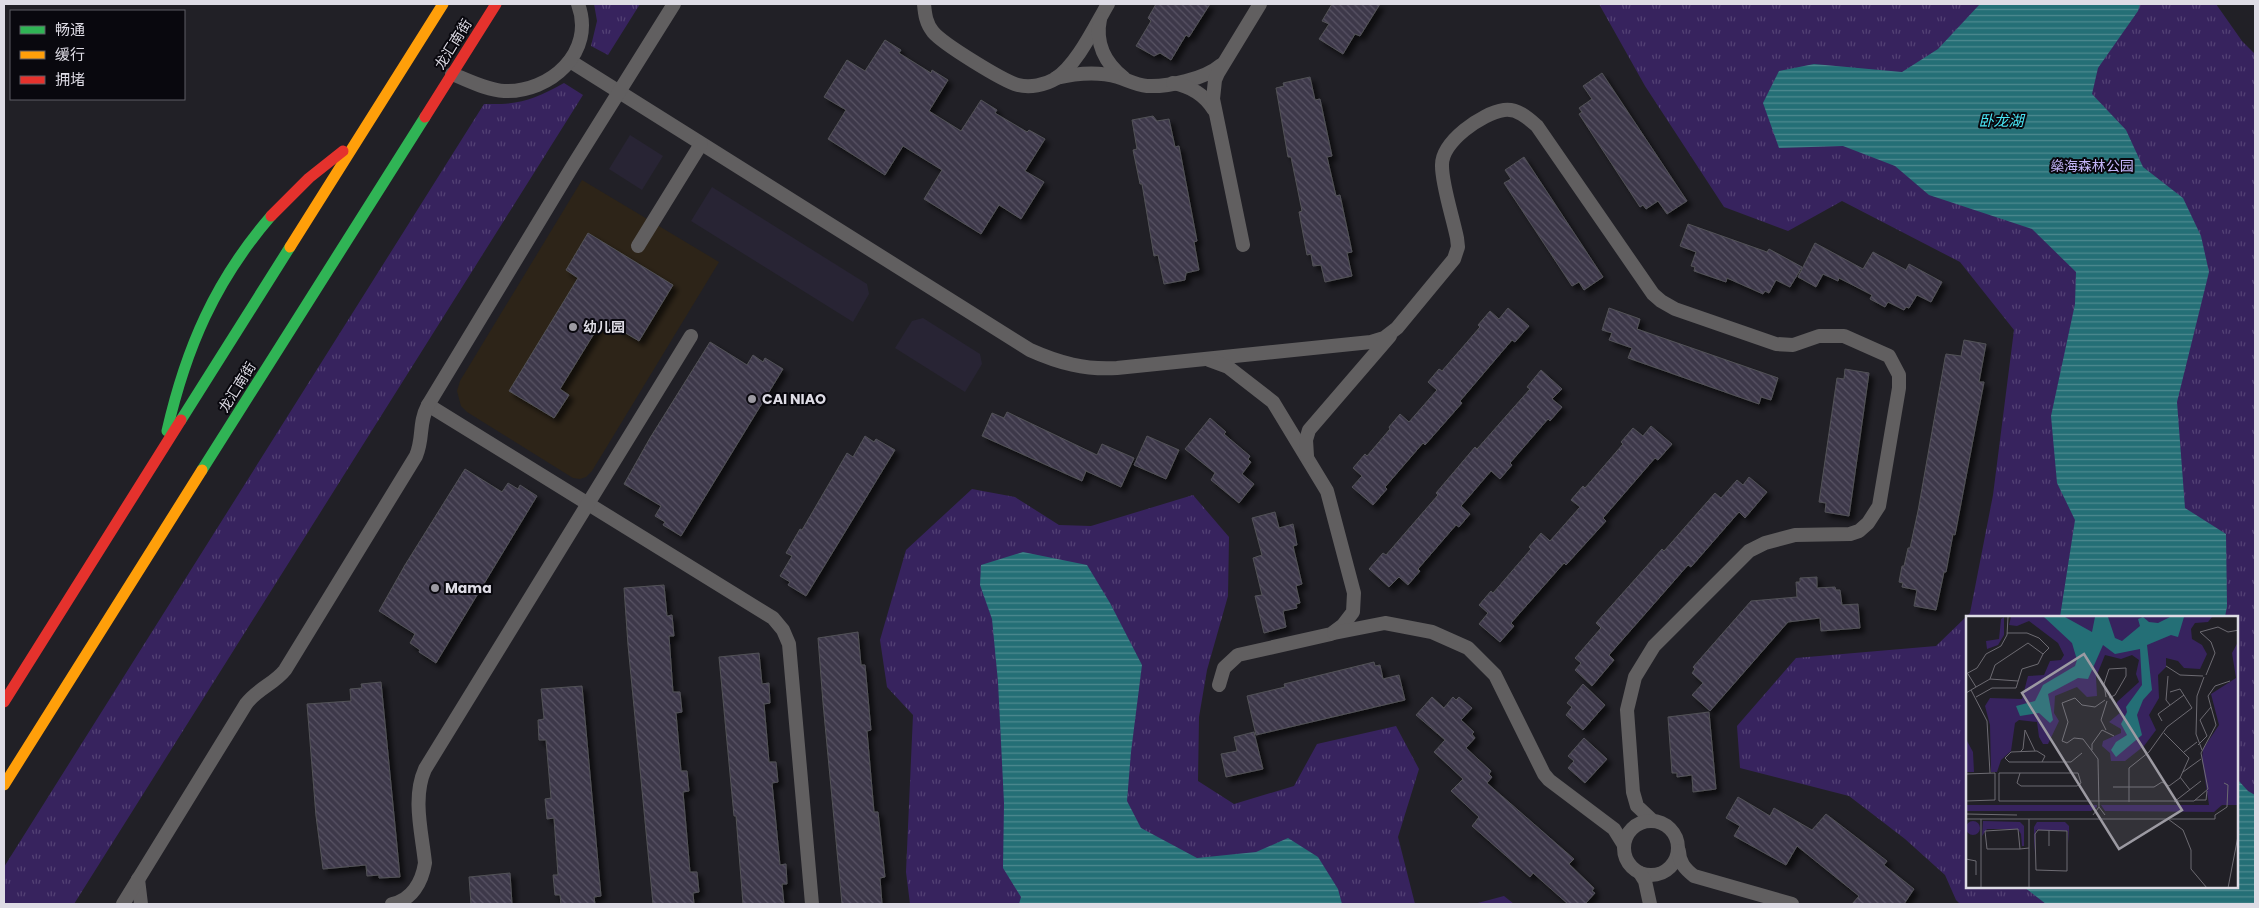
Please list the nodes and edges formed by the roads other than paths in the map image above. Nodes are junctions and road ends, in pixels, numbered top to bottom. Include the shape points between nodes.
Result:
1 (443, 4) edge
2 (496, 4) edge
3 (578, 4) edge
4 (674, 4) edge
5 (924, 4) edge
6 (1260, 4) edge
7 (1105, 10) edge
8 (570, 61) junction
9 (1223, 63) junction
10 (452, 74) junction
11 (1056, 78) junction
12 (1127, 80) junction
13 (1170, 83) junction
14 (619, 92) junction
15 (1216, 113) junction
16 (356, 142) junction
17 (701, 144) junction
18 (1243, 245) dead end
19 (638, 246) dead end
20 (1397, 328) junction
21 (690, 336) dead end
22 (1206, 359) junction
23 (428, 405) junction
24 (163, 449) junction
25 (1307, 458) junction
26 (588, 504) junction
27 (1354, 593) junction
28 (1385, 622) junction
29 (1331, 634) junction
30 (1219, 685) dead end
31 (4, 702) edge
32 (4, 785) edge
33 (1653, 820) junction
34 (1624, 845) junction
35 (1678, 851) junction
36 (1640, 873) junction
37 (138, 878) junction
38 (122, 904) edge
39 (141, 904) edge
40 (392, 904) edge
41 (812, 904) edge
42 (1650, 904) edge
43 (1792, 904) edge

1 - 16 main road
2 - 10 main road, 龙汇南街
3 - 8 lane via 582,35
4 - 14 lane
5 - 11 lane via 925,20 942,41 1006,79 1018,85 1031,86
6 - 9 lane
7 - 11 lane via 1074,59
7 - 12 lane via 1099,28 1100,48 1110,65
8 - 10 lane via 549,81 529,89 503,91
8 - 14 lane
9 - 13 lane via 1204,76
9 - 15 lane via 1215,80 1213,99
10 - 32 main road, 龙汇南街
11 - 12 lane via 1098,74
12 - 13 lane via 1146,86
13 - 15 lane via 1186,86 1201,94
14 - 17 lane
14 - 23 lane
15 - 18 lane
16 - 24 main road
16 - 24 main road via 290,193 248,242 213,296 188,351
17 - 19 lane
17 - 22 lane via 1030,350 1052,360 1098,369
20 - 22 lane via 1384,338 1371,342
20 - 25 lane via 1309,430
20 - 33 lane via 1448,268 1458,247 1442,166 1448,144 1491,114 1505,109 1523,114 1537,126 1661,301 1675,309 1776,344 1793,345 1820,336 1844,336 1889,356 1896,366 1899,388 1884,479 1879,506 1868,523 1850,534 1795,534 1749,551 1654,646 1635,677 1627,710 1633,792 1637,806
21 - 26 lane
22 - 25 lane via 1228,367 1268,397
23 - 26 lane
23 - 37 lane via 420,425 421,443 406,473 285,670 246,704
24 - 31 main road
25 - 27 lane via 1330,498
26 - 40 lane via 426,769 418,800 425,863 423,873 413,892
26 - 41 lane via 773,618 784,630 789,644
27 - 28 lane via 1361,610
27 - 29 lane via 1352,612
28 - 29 lane
28 - 34 lane via 1443,636 1477,655 1502,687 1544,774 1556,787 1614,829
29 - 30 lane via 1238,655 1224,668
33 - 34 lane via 1631,829
33 - 35 lane via 1662,822 1675,834
34 - 36 lane via 1628,861
35 - 36 lane via 1676,859 1665,872 1657,875
35 - 43 lane via 1682,865 1694,876
36 - 42 lane
37 - 38 lane
37 - 39 lane

